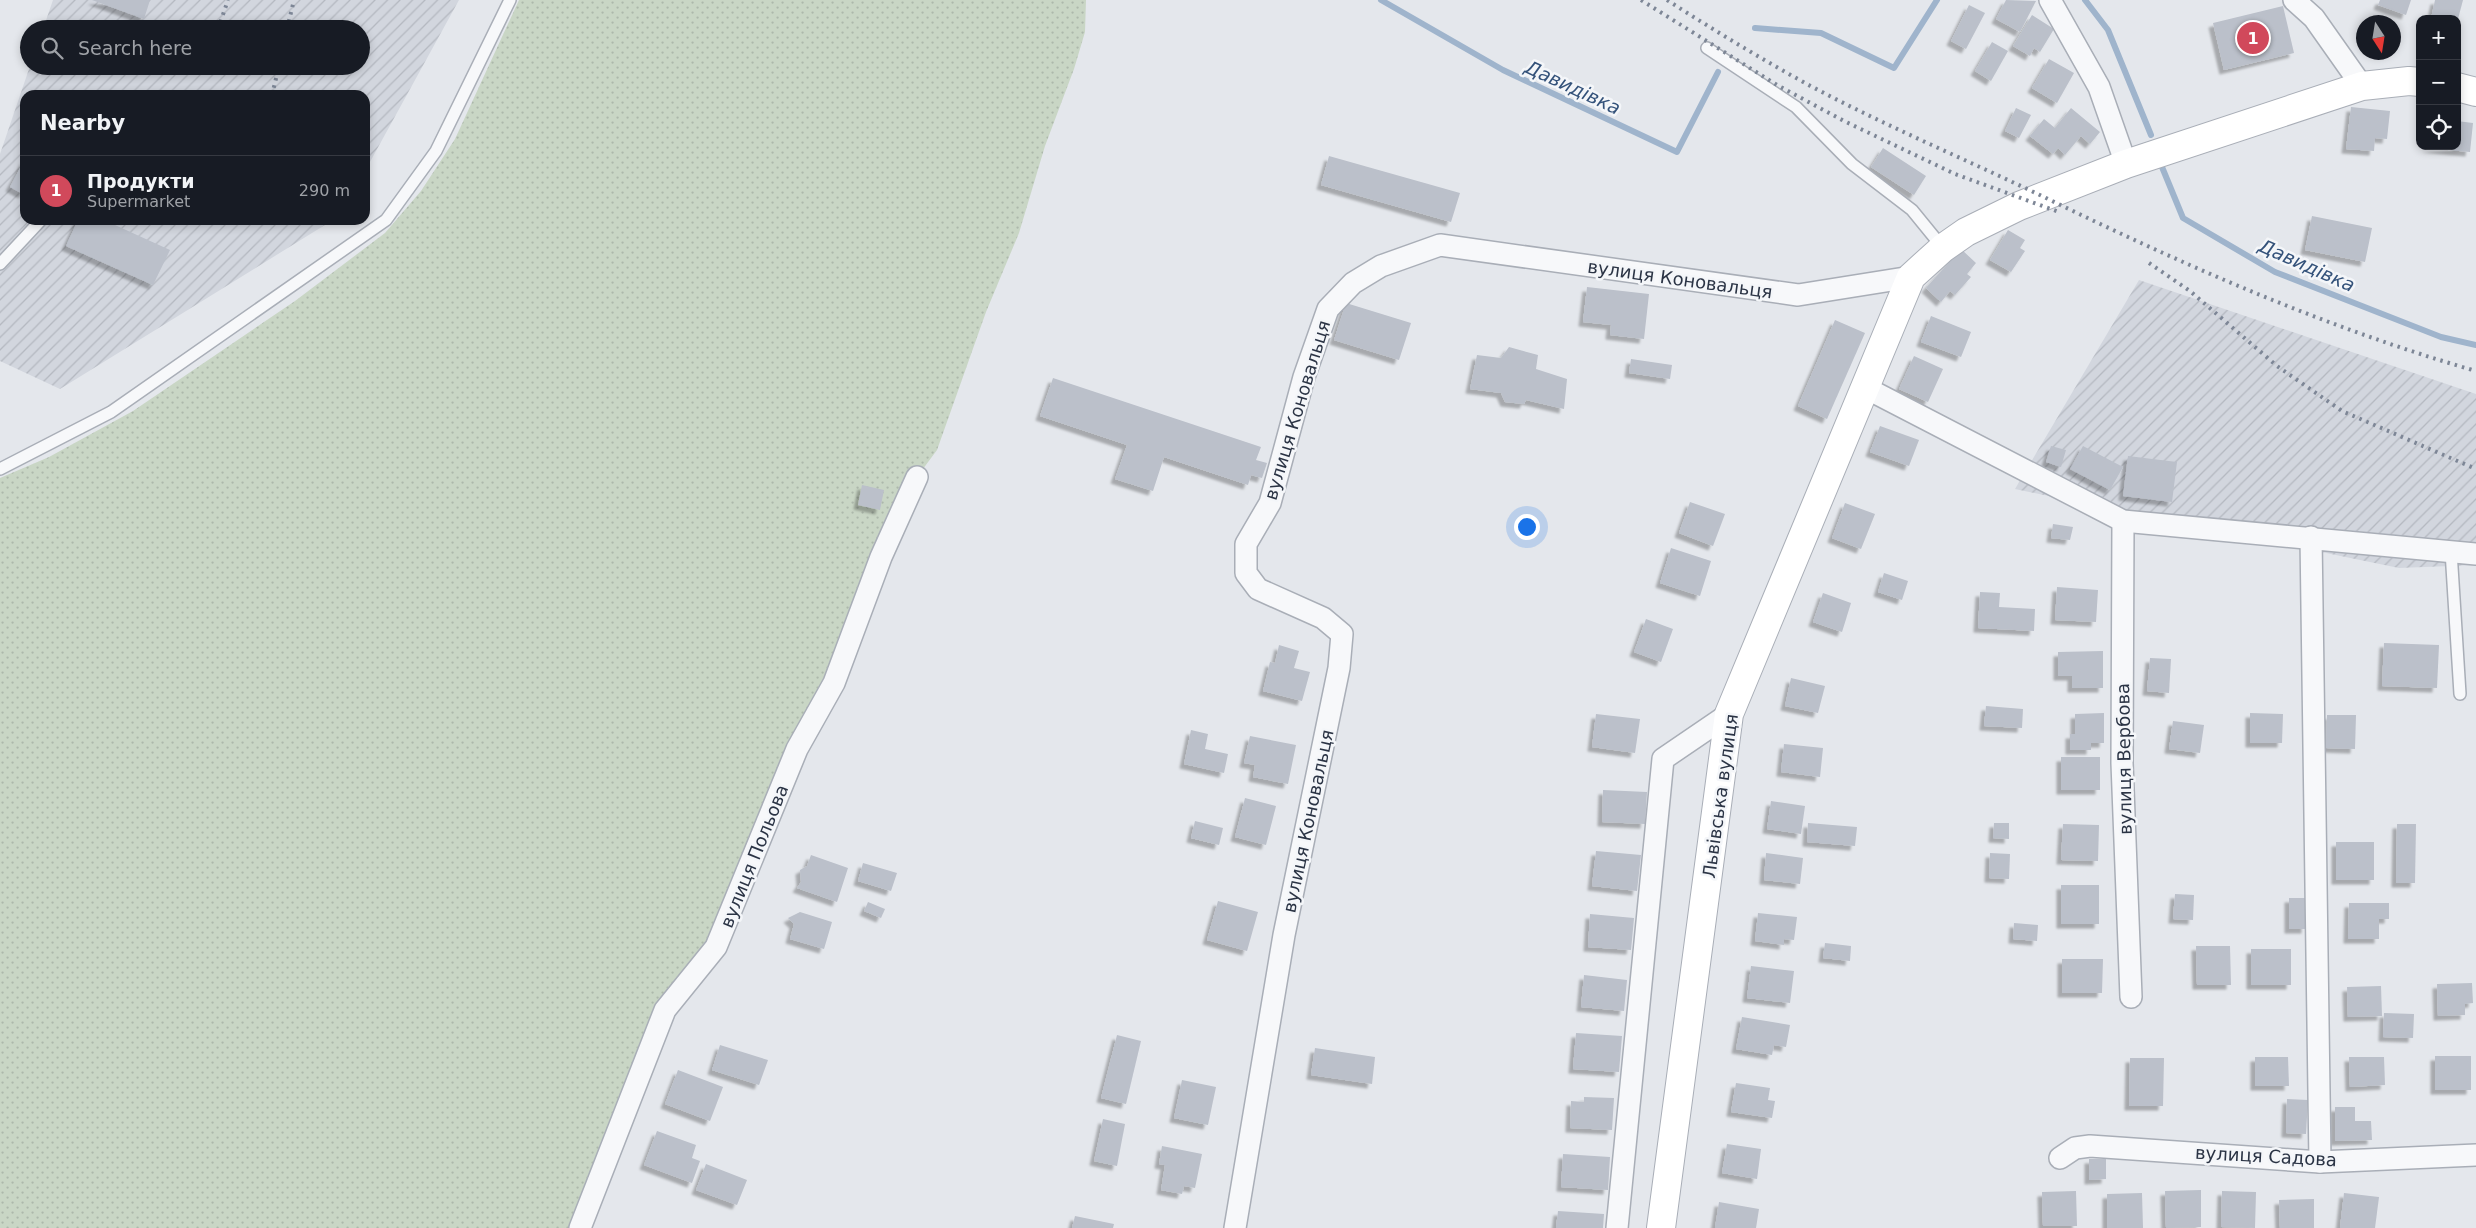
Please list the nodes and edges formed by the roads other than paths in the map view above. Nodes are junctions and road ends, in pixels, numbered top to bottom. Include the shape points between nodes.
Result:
1 (510, 0) edge
2 (2050, 0) edge
3 (2294, 0) edge
4 (1707, 48) dead end
5 (2416, 81) edge
6 (2362, 86) junction
7 (2461, 88) edge
8 (2476, 92) edge
9 (2126, 164) junction
10 (35, 225) edge
11 (1943, 248) junction
12 (0, 264) edge
13 (1911, 277) junction
14 (1864, 387) junction
15 (0, 469) edge
16 (917, 477) dead end
17 (2123, 521) junction
18 (2311, 537) junction
19 (2451, 551) junction
20 (2476, 554) edge
21 (2460, 694) dead end
22 (1730, 714) junction
23 (2131, 997) dead end
24 (2476, 1155) edge
25 (2060, 1158) dead end
26 (2320, 1162) junction
27 (580, 1228) edge
28 (1235, 1228) edge
29 (1617, 1228) edge
30 (1662, 1228) edge

1 - 15 lane via 436,151 386,220 111,412
2 - 9 street via 2099,87
3 - 6 street via 2314,18
4 - 11 lane via 1796,107 1852,164 1912,210
5 - 6 street
6 - 9 street
7 - 8 street
9 - 11 street via 2019,206 1966,232
10 - 12 lane
11 - 13 street
13 - 14 street, Львівська вулиця
13 - 28 street, вулиця Коновальця via 1798,295 1440,245 1381,266 1353,284 1328,310 1304,377 1270,503 1246,544 1246,573 1258,589 1323,618 1342,634 1339,668 1284,935
14 - 17 street
14 - 22 street, Львівська вулиця
16 - 27 street, вулиця Польова via 881,557 834,682 797,749 716,947 666,1010
17 - 18 street
17 - 23 street, вулиця Вербова via 2122,763
18 - 19 street
18 - 26 street
19 - 20 street
19 - 21 lane
22 - 29 street via 1662,759
22 - 30 street, Львівська вулиця
24 - 26 street, вулиця Садова
25 - 26 street, вулиця Садова via 2075,1148 2090,1146

